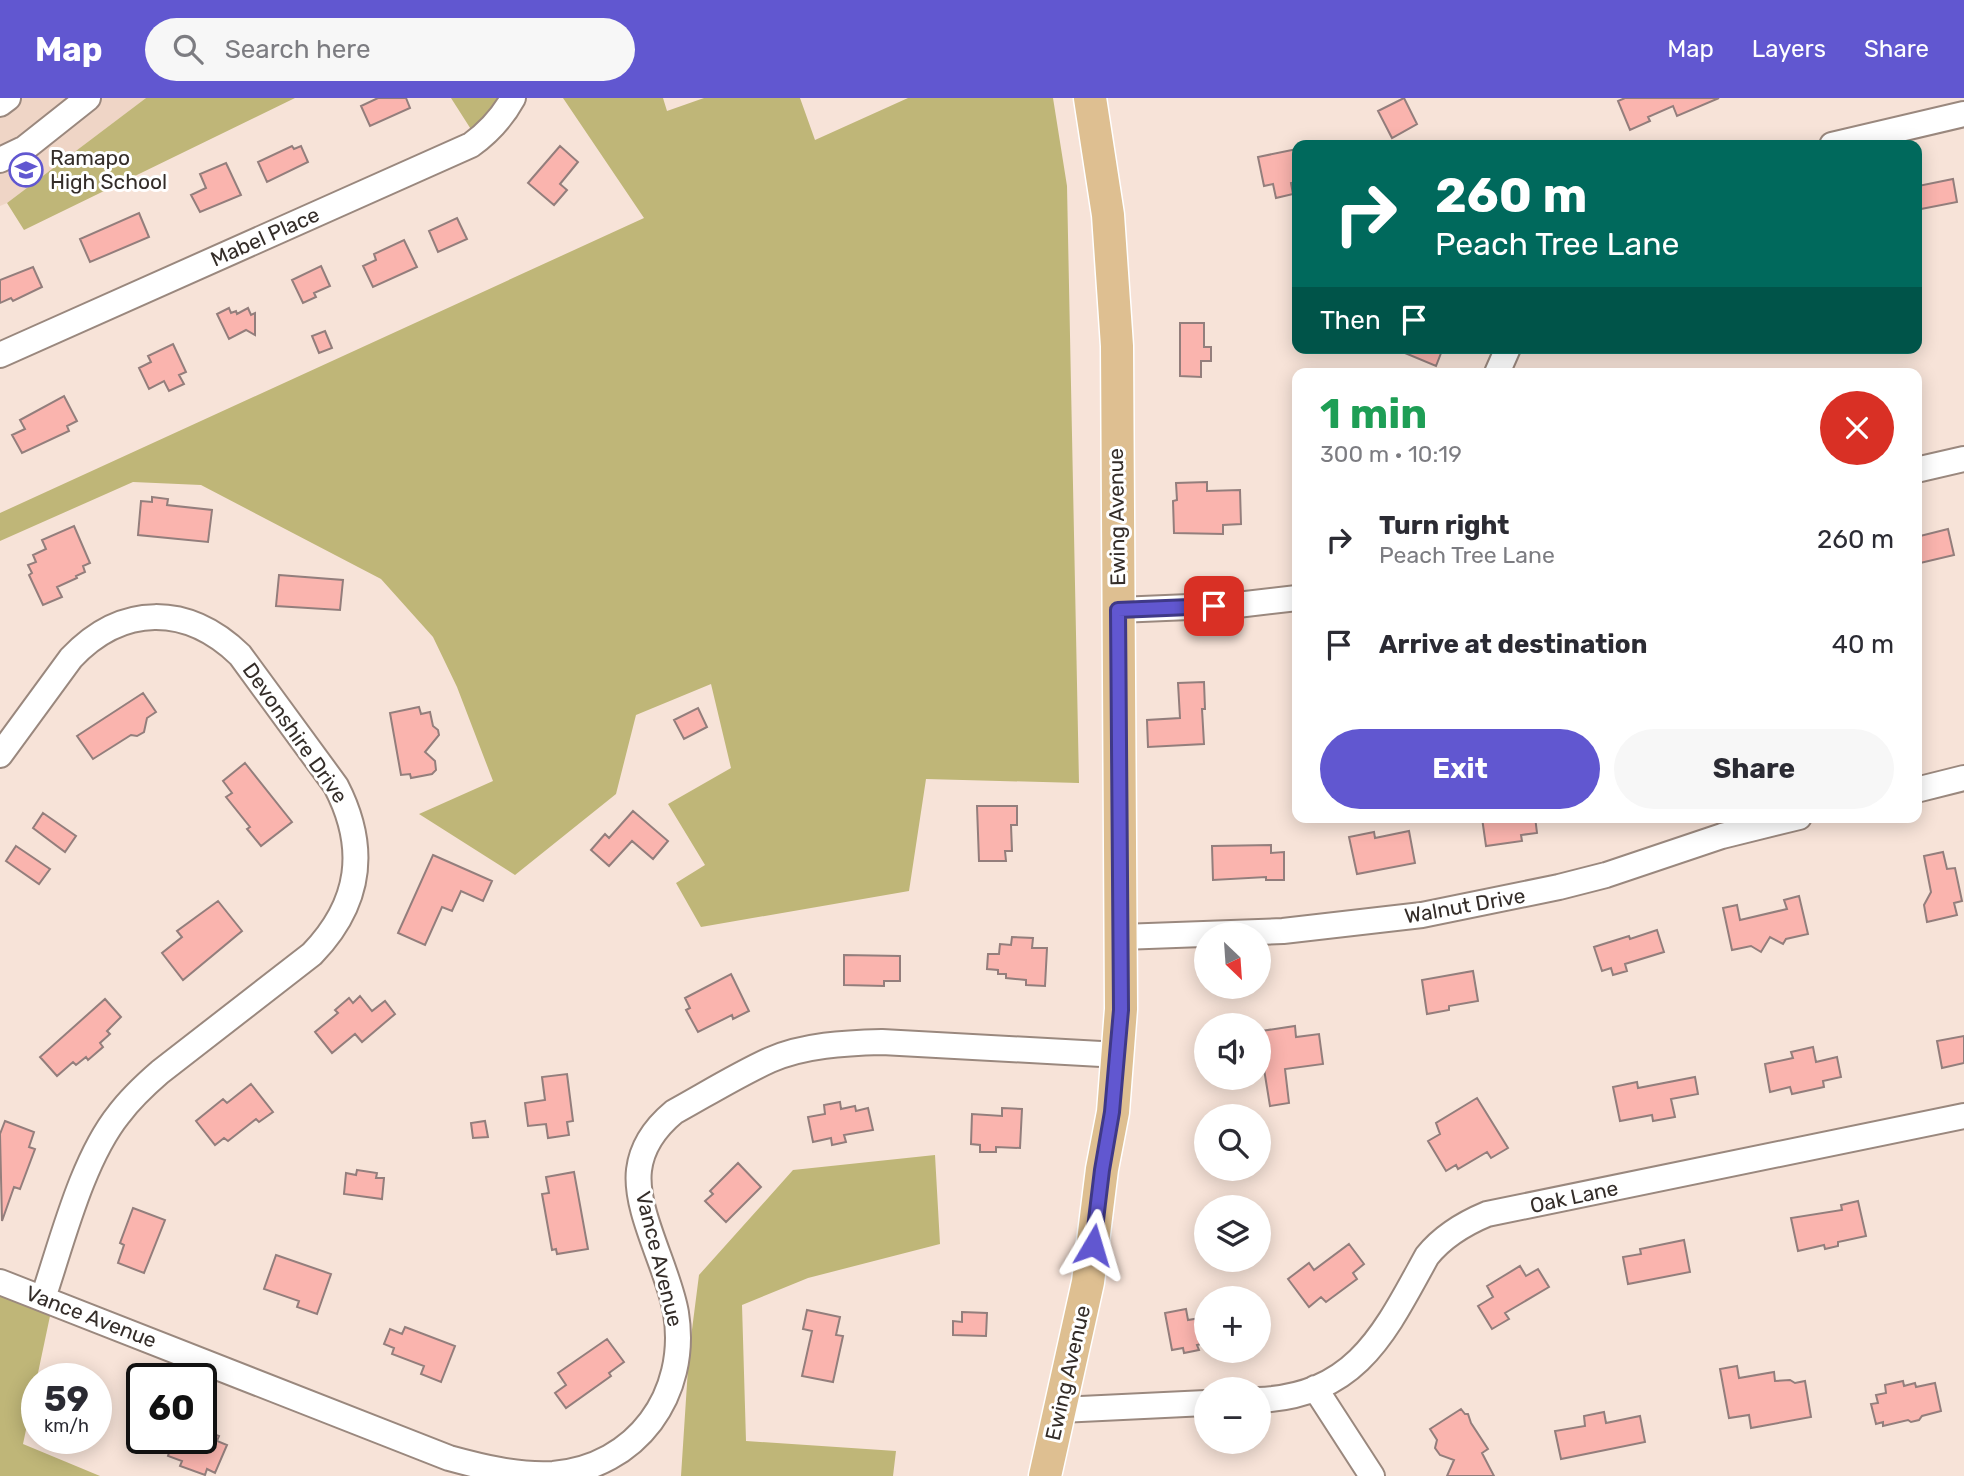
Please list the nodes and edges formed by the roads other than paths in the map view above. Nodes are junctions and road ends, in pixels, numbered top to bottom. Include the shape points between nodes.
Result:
1 (8, 98) edge
2 (88, 98) edge
3 (513, 98) edge
4 (1090, 98) edge
5 (0, 104) edge
6 (1964, 114) edge
7 (1853, 140) edge
8 (0, 160) edge
9 (0, 355) edge
10 (1964, 459) edge
11 (1922, 469) edge
12 (1292, 599) edge
13 (1118, 610) junction
14 (0, 755) edge
15 (1964, 778) edge
16 (1922, 788) edge
17 (1773, 823) edge
18 (1121, 937) junction
19 (1119, 1055) junction
20 (1964, 1116) edge
21 (0, 1282) edge
22 (43, 1298) junction
23 (1315, 1388) junction
24 (1271, 1399) edge
25 (1194, 1404) edge
26 (1060, 1410) junction
27 (1045, 1476) edge
28 (1372, 1476) edge

1 - 5 street
2 - 8 street via 25,148
3 - 9 street, Mabel Place via 501,118 471,145
4 - 13 main road, Ewing Avenue via 1115,293
6 - 7 street
10 - 11 street
12 - 13 street
13 - 18 main road, Ewing Avenue
14 - 22 street, Devonshire Drive via 71,658 93,638 141,618 182,620 204,627 240,655 336,786 354,832 356,857 341,919 313,954 160,1072 118,1115 88,1168
15 - 16 street
17 - 18 street, Walnut Drive via 1722,835 1606,875 1422,915 1283,931
18 - 19 main road, Ewing Avenue
19 - 22 street, Vance Avenue via 846,1043 771,1059 674,1112 650,1137 639,1170 639,1190 676,1309 679,1335 673,1381 664,1402 637,1438 575,1471 522,1473 449,1458
19 - 26 main road, Ewing Avenue via 1088,1282
20 - 23 street, Oak Lane via 1487,1214 1449,1234 1427,1256 1371,1349 1350,1368
21 - 22 street, Vance Avenue
23 - 24 street, Oak Lane
23 - 28 street
25 - 26 street
26 - 27 main road, Ewing Avenue

